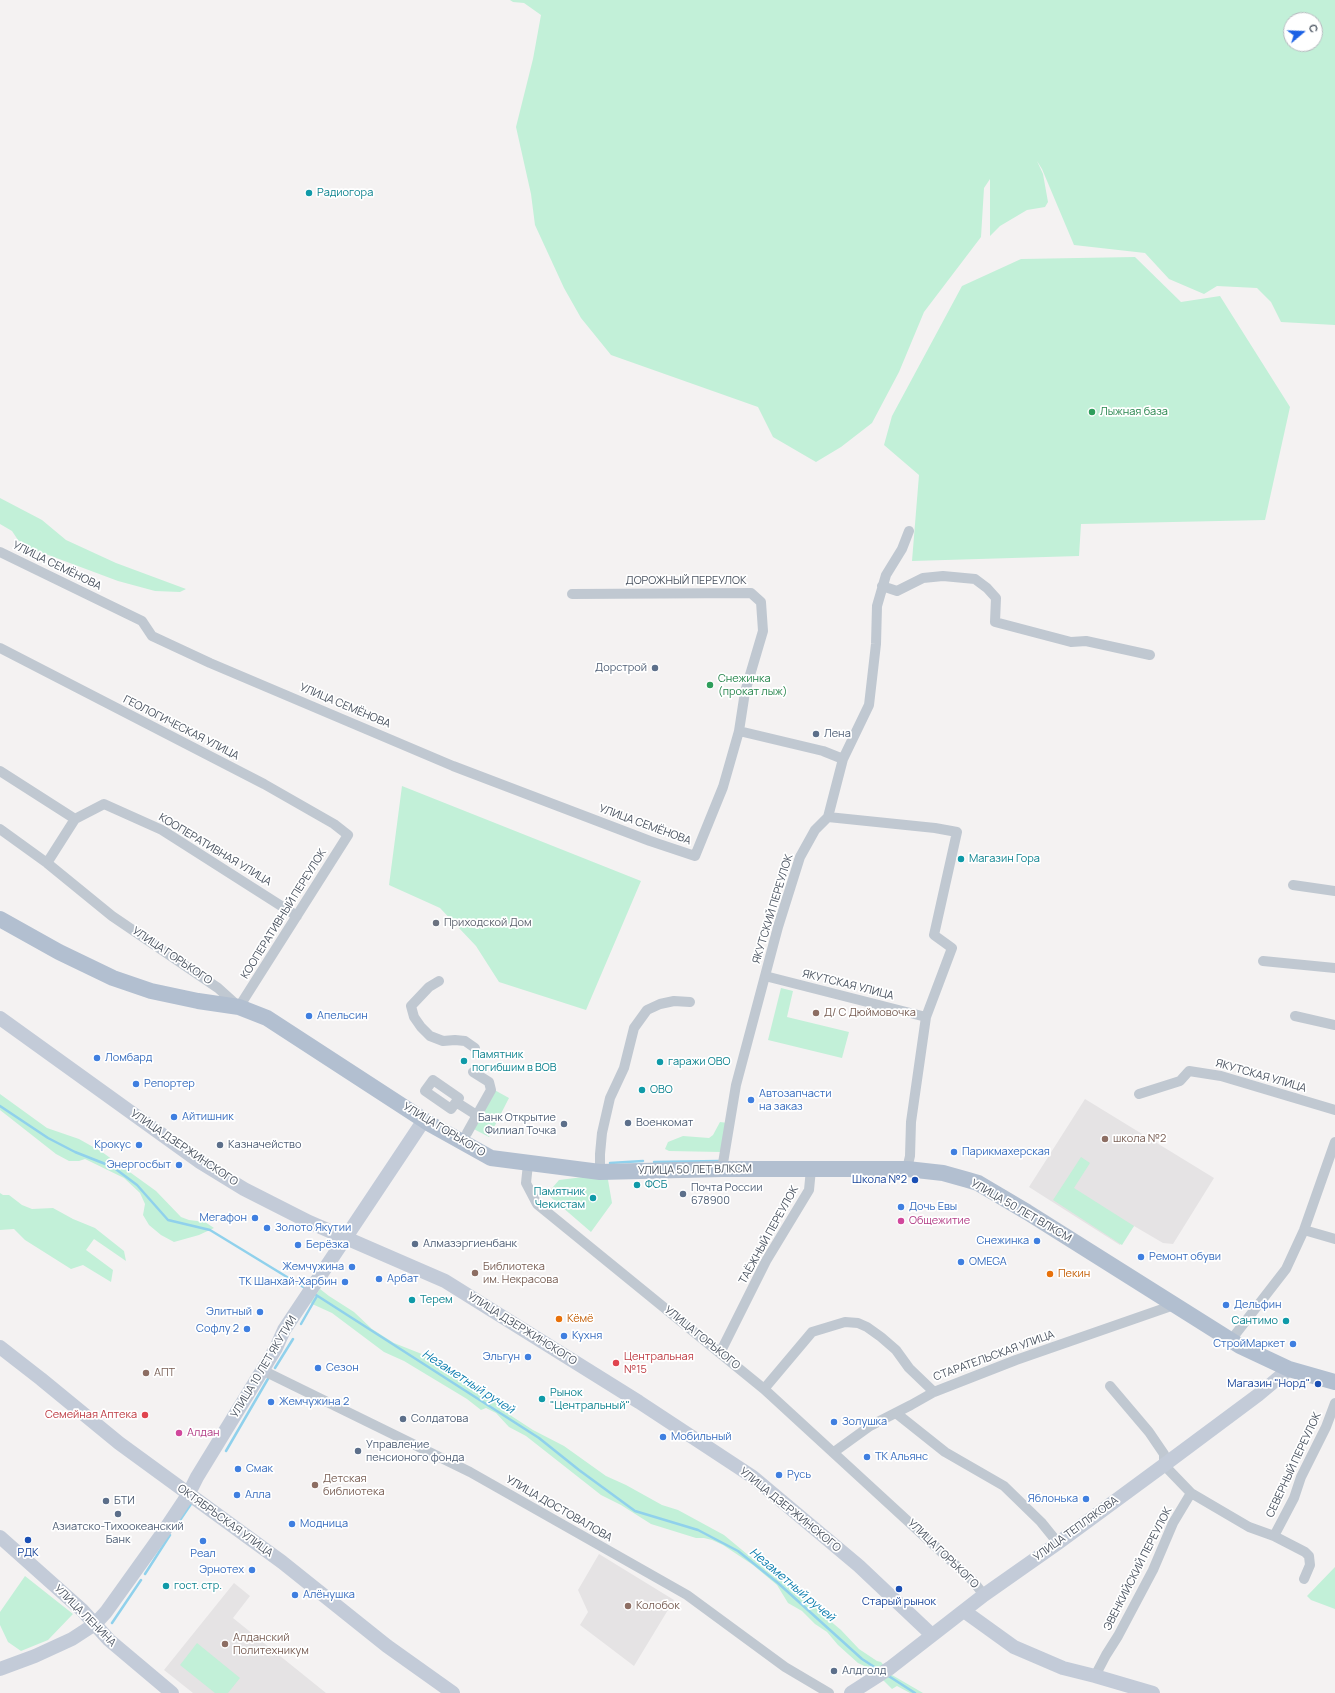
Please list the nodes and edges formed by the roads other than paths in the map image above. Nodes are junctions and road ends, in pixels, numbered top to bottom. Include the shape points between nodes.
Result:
1 (910, 531) dead end
2 (0, 552) edge
3 (882, 586) junction
4 (572, 594) dead end
5 (0, 648) edge
6 (1150, 655) dead end
7 (739, 731) junction
8 (843, 759) junction
9 (0, 771) edge
10 (828, 817) junction
11 (75, 819) junction
12 (0, 829) edge
13 (348, 835) joint
14 (695, 856) joint
15 (47, 863) junction
16 (1292, 885) dead end
17 (1335, 891) edge
18 (297, 916) junction
19 (0, 919) edge
20 (1263, 961) dead end
21 (1335, 968) edge
22 (765, 976) junction
23 (439, 981) dead end
24 (690, 1002) dead end
25 (240, 1006) junction
26 (1295, 1016) dead end
27 (926, 1017) junction
28 (0, 1018) edge
29 (1335, 1025) edge
30 (475, 1048) dead end
31 (473, 1072) dead end
32 (1139, 1094) dead end
33 (456, 1102) dead end
34 (1335, 1110) edge
35 (478, 1116) junction
36 (424, 1120) junction
37 (468, 1133) dead end
38 (1335, 1142) edge
39 (528, 1164) junction
40 (722, 1169) junction
41 (811, 1169) junction
42 (907, 1169) junction
43 (600, 1172) junction
44 (1304, 1230) junction
45 (346, 1238) junction
46 (1335, 1239) edge
47 (1174, 1305) junction
48 (1230, 1340) junction
49 (0, 1347) edge
50 (720, 1353) junction
51 (1289, 1368) junction
52 (262, 1370) junction
53 (1335, 1382) edge
54 (1110, 1386) dead end
55 (764, 1389) junction
56 (934, 1392) junction
57 (1335, 1403) edge
58 (896, 1413) junction
59 (834, 1452) junction
60 (1164, 1465) junction
61 (1191, 1493) junction
62 (188, 1495) junction
63 (1274, 1536) junction
64 (0, 1537) edge
65 (1058, 1543) junction
66 (1304, 1579) dead end
67 (984, 1595) junction
68 (964, 1611) junction
69 (95, 1624) junction
70 (932, 1635) junction
71 (0, 1669) edge
72 (1095, 1676) junction
73 (861, 1691) edge
74 (172, 1693) edge
75 (453, 1693) edge
76 (829, 1693) edge
77 (1154, 1693) edge

1 - 3 street, ЯКУТСКИЙ ПЕРЕУЛОК
2 - 14 street, УЛИЦА СЕМЁНОВА via 142,621 152,636 210,663 453,766
3 - 6 street via 897,591 923,578 943,576 975,579 988,588 996,598 995,622 1071,642 1086,641
3 - 8 street, ЯКУТСКИЙ ПЕРЕУЛОК via 877,606 869,705
4 - 7 street, ДОРОЖНЫЙ ПЕРЕУЛОК via 751,593 761,602 763,630 745,692
5 - 13 street, ГЕОЛОГИЧЕСКАЯ УЛИЦА via 264,784 334,824
7 - 8 street via 823,751
7 - 14 street, ДОРОЖНЫЙ ПЕРЕУЛОК via 723,787
8 - 10 street, ЯКУТСКИЙ ПЕРЕУЛОК
9 - 11 street
10 - 22 street, ЯКУТСКИЙ ПЕРЕУЛОК via 815,830 800,857
10 - 27 street via 957,832 934,934 952,948
11 - 15 street
11 - 18 street, КООПЕРАТИВНАЯ УЛИЦА via 104,804 162,830
12 - 15 street, УЛИЦА ГОРЬКОГО
13 - 18 street, КООПЕРАТИВНЫЙ ПЕРЕУЛОК
15 - 25 street, УЛИЦА ГОРЬКОГО via 112,916 218,988
16 - 17 street
18 - 25 street, КООПЕРАТИВНЫЙ ПЕРЕУЛОК
19 - 25 main road via 113,978 151,991
20 - 21 street
22 - 27 street, ЯКУТСКАЯ УЛИЦА
22 - 40 street, ЯКУТСКИЙ ПЕРЕУЛОК via 736,1085
23 - 30 street via 429,987 412,1006 414,1017 430,1036 443,1041 465,1041
24 - 43 street via 674,1001 647,1010 634,1028 624,1068 610,1098 602,1134
25 - 36 main road, УЛИЦА ГОРЬКОГО via 267,1018
26 - 29 street
27 - 42 street
28 - 45 street, УЛИЦА ДЗЕРЖИНСКОГО via 200,1162 244,1189
31 - 35 street via 489,1082 491,1090
32 - 34 street, ЯКУТСКАЯ УЛИЦА via 1180,1081 1189,1071 1221,1076
33 - 35 street
35 - 37 street
36 - 39 main road, УЛИЦА ГОРЬКОГО via 491,1158
36 - 45 street, УЛИЦА 10 ЛЕТ ЯКУТИИ
38 - 44 street
39 - 43 main road, УЛИЦА 50 ЛЕТ ВЛКСМ
39 - 50 street, УЛИЦА ГОРЬКОГО via 526,1183 537,1204
40 - 41 main road, УЛИЦА 50 ЛЕТ ВЛКСМ
40 - 43 main road, УЛИЦА 50 ЛЕТ ВЛКСМ
41 - 42 main road, УЛИЦА 50 ЛЕТ ВЛКСМ
41 - 50 street, ТАЁЖНЫЙ ПЕРЕУЛОК via 809,1190 766,1260
42 - 47 main road, УЛИЦА 50 ЛЕТ ВЛКСМ via 942,1172 978,1183
44 - 46 street
44 - 48 street via 1286,1269
45 - 52 street, УЛИЦА 10 ЛЕТ ЯКУТИИ via 284,1330
45 - 70 street, УЛИЦА ДЗЕРЖИНСКОГО via 445,1281 639,1402 753,1477 859,1566
47 - 48 main road, УЛИЦА 50 ЛЕТ ВЛКСМ
47 - 56 street, СТАРАТЕЛЬСКАЯ УЛИЦА
48 - 51 main road, УЛИЦА 50 ЛЕТ ВЛКСМ
49 - 62 street, ОКТЯБРЬСКАЯ УЛИЦА
50 - 55 street, УЛИЦА ГОРЬКОГО
51 - 53 main road, УЛИЦА 50 ЛЕТ ВЛКСМ
51 - 60 street, УЛИЦА ТЕПЛЯКОВА via 1258,1395
52 - 62 street, УЛИЦА 10 ЛЕТ ЯКУТИИ
52 - 76 street, УЛИЦА ДОСТОВАЛОВА via 470,1472 687,1595 785,1667
54 - 60 street via 1149,1432 1164,1454
55 - 56 street via 812,1332 845,1322 858,1323 881,1337
55 - 59 street, УЛИЦА ГОРЬКОГО
56 - 58 street, СТАРАТЕЛЬСКАЯ УЛИЦА
57 - 63 street, СЕВЕРНЫЙ ПЕРЕУЛОК via 1294,1498
58 - 59 street, СТАРАТЕЛЬСКАЯ УЛИЦА via 870,1426
58 - 65 street via 945,1452 1004,1486 1042,1522
59 - 67 street, УЛИЦА ГОРЬКОГО via 973,1581
60 - 61 street
60 - 65 street, УЛИЦА ТЕПЛЯКОВА
61 - 63 street via 1249,1527
61 - 72 street, ЭВЕНКИЙСКИЙ ПЕРЕУЛОК via 1173,1523 1153,1570
62 - 69 street, УЛИЦА 10 ЛЕТ ЯКУТИИ
62 - 75 street, ОКТЯБРЬСКАЯ УЛИЦА via 282,1562 387,1646
63 - 66 street via 1309,1556 1310,1564
64 - 69 street, УЛИЦА ЛЕНИНА
65 - 67 street, УЛИЦА ТЕПЛЯКОВА
67 - 68 street, УЛИЦА ТЕПЛЯКОВА
68 - 70 street, УЛИЦА ТЕПЛЯКОВА
68 - 72 street via 1014,1647 1063,1668
69 - 71 street, УЛИЦА 10 ЛЕТ ЯКУТИИ via 72,1639
69 - 74 street, УЛИЦА ЛЕНИНА via 109,1640
70 - 73 street, УЛИЦА ТЕПЛЯКОВА
72 - 77 street

